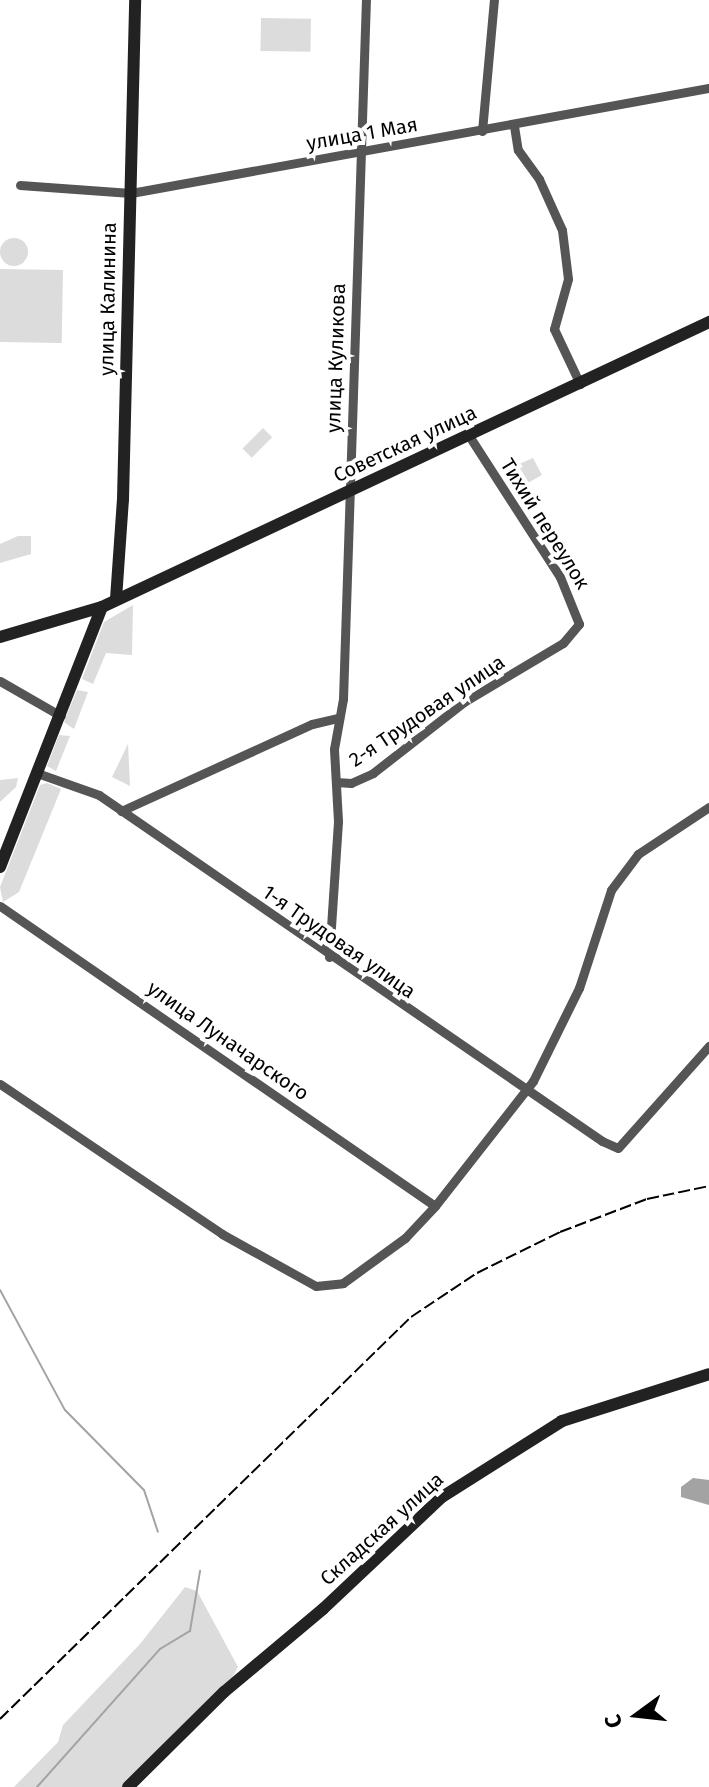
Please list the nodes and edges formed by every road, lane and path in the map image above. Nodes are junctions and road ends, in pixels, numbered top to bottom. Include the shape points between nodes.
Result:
1 (135, 0) edge
2 (366, 0) edge
3 (494, 0) edge
4 (709, 88) edge
5 (514, 126) junction
6 (482, 131) junction
7 (360, 152) junction
8 (20, 185) dead end
9 (131, 193) junction
10 (709, 322) edge
11 (580, 384) junction
12 (469, 436) junction
13 (349, 491) junction
14 (116, 599) junction
15 (102, 607) junction
16 (576, 633) joint
17 (0, 637) edge
18 (0, 681) edge
19 (61, 716) junction
20 (339, 718) junction
21 (37, 773) junction
22 (336, 782) junction
23 (709, 807) edge
24 (121, 811) junction
25 (0, 867) edge
26 (0, 906) edge
27 (329, 957) junction
28 (709, 1046) edge
29 (0, 1084) edge
30 (525, 1092) junction
31 (435, 1206) junction
32 (709, 1374) edge
33 (128, 1787) edge

1 - 9 street, улица Калинина
2 - 7 street, улица Куликова
3 - 6 street
4 - 5 street, улица 1 Мая
5 - 6 street, улица 1 Мая
5 - 11 street via 518,150 539,179 562,230 568,279 554,329
6 - 7 street, улица 1 Мая
7 - 9 street, улица 1 Мая
7 - 13 street, улица Куликова
8 - 9 street, улица 1 Мая
9 - 14 street, улица Калинина
10 - 11 street, Советская улица
11 - 12 street, Советская улица
12 - 13 street, Советская улица
12 - 16 street, Тихий переулок via 560,577 576,609
13 - 14 street, Советская улица
13 - 20 street, улица Куликова
14 - 15 street, Советская улица
15 - 17 street, Советская улица
15 - 19 street
16 - 22 street, 2-я Трудовая улица via 464,702 373,773 351,783
18 - 19 street
19 - 21 street
20 - 22 street, улица Куликова
20 - 24 street via 312,724
21 - 24 street, 1-я Трудовая улица via 99,795
21 - 25 street
22 - 27 street, улица Куликова
23 - 30 street via 638,854 611,890 579,988
24 - 27 street, 1-я Трудовая улица
26 - 31 street, улица Луначарского
27 - 30 street, 1-я Трудовая улица
28 - 30 street, 1-я Трудовая улица via 618,1148
29 - 31 street via 222,1234 316,1286 343,1283 405,1238
30 - 31 street
32 - 33 street, Складская улица via 562,1421 442,1497 323,1609 203,1711

